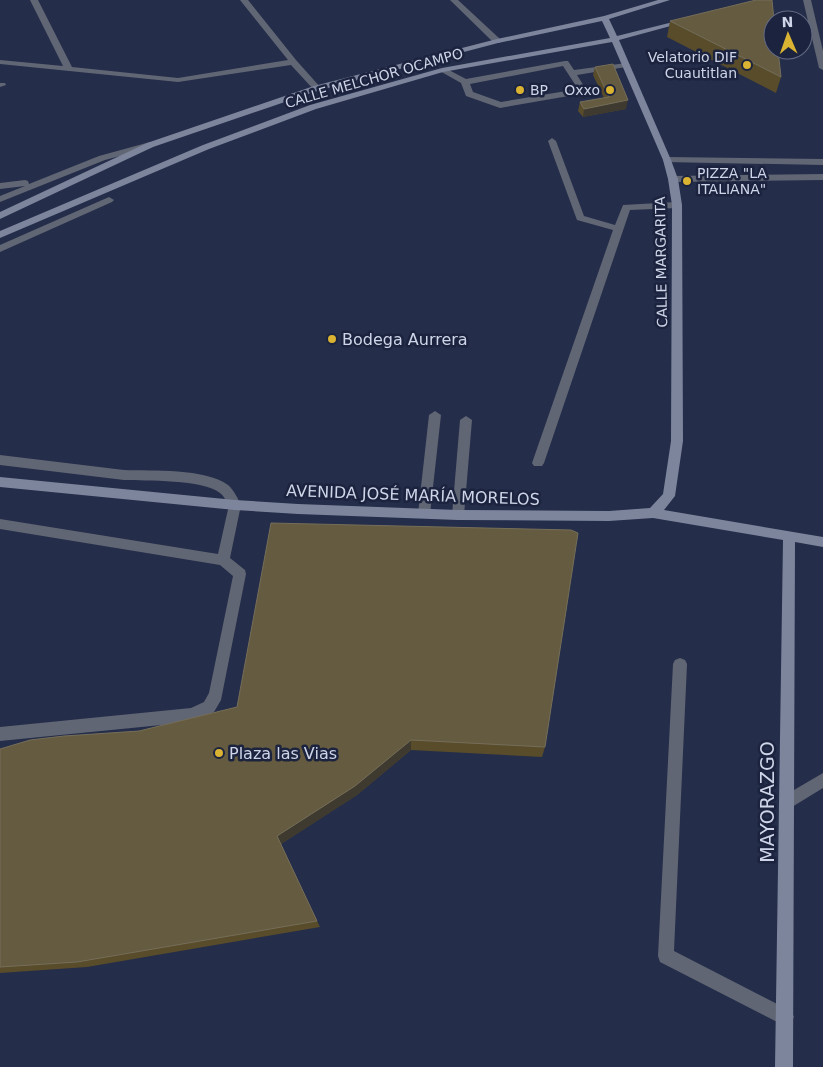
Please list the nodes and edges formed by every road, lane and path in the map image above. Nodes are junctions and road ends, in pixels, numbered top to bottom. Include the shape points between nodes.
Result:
1 (34, 0) edge
2 (244, 0) edge
3 (454, 0) edge
4 (666, 0) edge
5 (807, 0) edge
6 (605, 18) junction
7 (698, 18) edge
8 (615, 38) junction
9 (497, 42) junction
10 (554, 50) junction
11 (0, 62) edge
12 (293, 62) junction
13 (565, 63) junction
14 (626, 65) junction
15 (823, 68) edge
16 (69, 69) junction
17 (442, 70) junction
18 (571, 73) junction
19 (465, 82) junction
20 (317, 88) junction
21 (552, 141) dead end
22 (150, 145) junction
23 (667, 160) junction
24 (823, 162) edge
25 (823, 177) edge
26 (673, 179) junction
27 (45, 180) junction
28 (0, 186) edge
29 (0, 198) edge
30 (109, 200) dead end
31 (677, 205) junction
32 (0, 216) edge
33 (619, 229) junction
34 (0, 235) edge
35 (0, 249) edge
36 (435, 416) dead end
37 (466, 420) dead end
38 (0, 460) edge
39 (538, 463) dead end
40 (3, 482) edge
41 (235, 505) junction
42 (652, 513) junction
43 (424, 514) junction
44 (458, 515) junction
45 (0, 524) edge
46 (789, 537) junction
47 (823, 542) edge
48 (223, 560) junction
49 (680, 664) dead end
50 (0, 734) edge
51 (823, 780) edge
52 (787, 802) junction
53 (785, 1018) junction
54 (784, 1067) edge

1 - 16 street
2 - 12 street
3 - 9 street
4 - 6 main road, CALLE MELCHOR OCAMPO
5 - 15 street
6 - 8 main road, CALLE MARGARITA
6 - 9 main road, CALLE MELCHOR OCAMPO
7 - 8 main road, CALLE MELCHOR OCAMPO
8 - 10 main road, CALLE MELCHOR OCAMPO
8 - 14 main road, CALLE MARGARITA
9 - 20 main road, CALLE MELCHOR OCAMPO
10 - 13 street
10 - 17 main road, CALLE MELCHOR OCAMPO
11 - 16 street
12 - 16 street via 178,80
12 - 20 street
13 - 18 street
13 - 19 street
14 - 18 street
14 - 23 main road, CALLE MARGARITA
17 - 19 street
17 - 34 main road, CALLE MELCHOR OCAMPO via 313,107 206,147
18 - 19 street via 583,91 500,105 469,94
20 - 22 main road, CALLE MELCHOR OCAMPO
21 - 33 street via 580,218
22 - 27 street, CALLE MELCHOR OCAMPO via 102,158
22 - 32 main road, CALLE MELCHOR OCAMPO
23 - 24 street
23 - 26 main road, CALLE MARGARITA
25 - 26 street
26 - 31 main road, CALLE MARGARITA
27 - 28 street
27 - 29 street, CALLE MELCHOR OCAMPO
30 - 35 street
31 - 33 street via 626,207
31 - 42 main road, CALLE MARGARITA via 677,441 669,496
33 - 39 street
36 - 43 street
37 - 44 street
38 - 41 street via 124,476 207,482 224,489
40 - 41 main road, AVENIDA JOSÉ MARÍA MORELOS
41 - 43 main road, AVENIDA JOSÉ MARÍA MORELOS
41 - 48 street
42 - 44 main road, AVENIDA JOSÉ MARÍA MORELOS via 609,516
42 - 46 main road, AVENIDA JOSÉ MARÍA MORELOS
43 - 44 main road, AVENIDA JOSÉ MARÍA MORELOS
45 - 48 street
46 - 47 main road, AVENIDA JOSÉ MARÍA MORELOS
46 - 52 main road, MAYORAZGO
48 - 50 street via 240,574 216,695 209,707 192,715
49 - 53 street via 666,956
51 - 52 street
52 - 53 main road, MAYORAZGO
53 - 54 main road, MAYORAZGO

